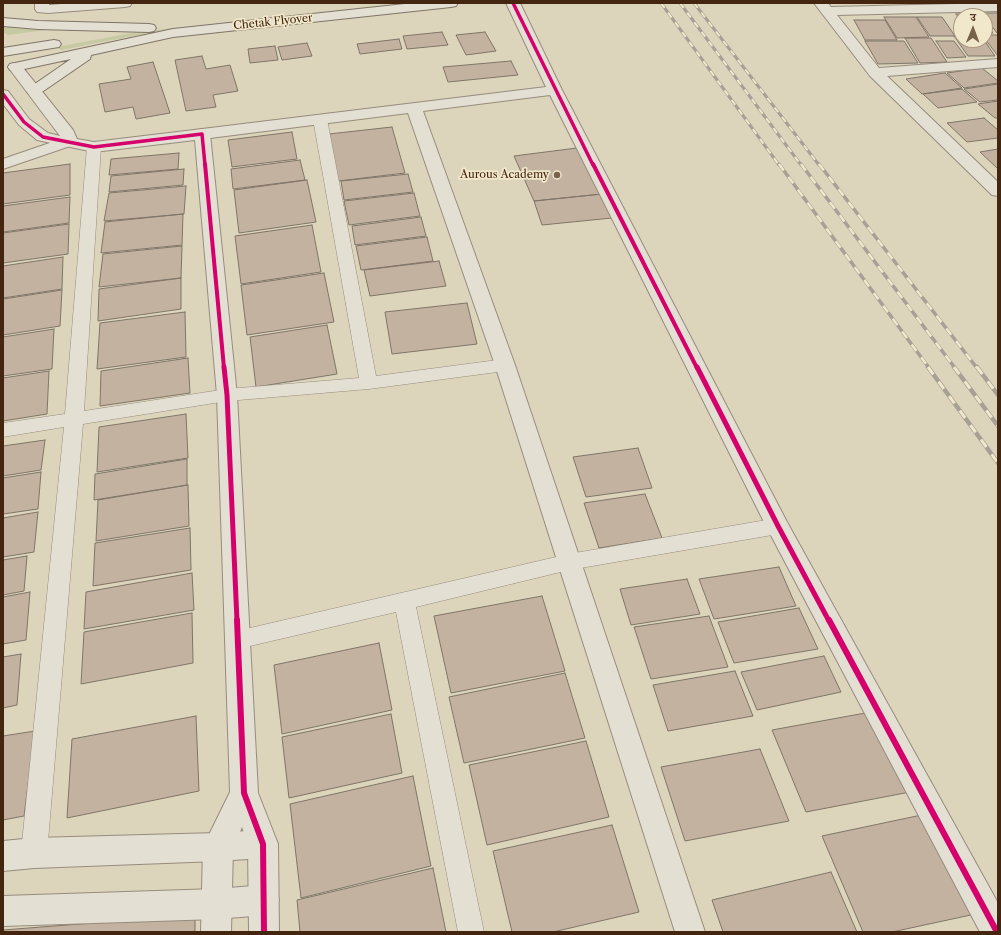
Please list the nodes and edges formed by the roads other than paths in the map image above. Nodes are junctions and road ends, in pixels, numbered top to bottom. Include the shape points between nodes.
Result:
1 (42, 3) edge
2 (124, 3) edge
3 (340, 3) edge
4 (452, 3) edge
5 (513, 3) edge
6 (110, 4) edge
7 (824, 7) edge
8 (998, 7) edge
9 (3, 22) edge
10 (149, 28) junction
11 (96, 49) junction
12 (3, 52) edge
13 (992, 63) edge
14 (9, 70) edge
15 (875, 73) junction
16 (998, 73) edge
17 (555, 90) junction
18 (34, 91) junction
19 (3, 94) edge
20 (414, 108) junction
21 (3, 119) edge
22 (320, 119) junction
23 (24, 122) junction
24 (202, 134) junction
25 (70, 141) junction
26 (94, 147) junction
27 (3, 164) edge
28 (998, 191) edge
29 (506, 365) junction
30 (369, 383) junction
31 (227, 395) junction
32 (74, 418) junction
33 (3, 430) edge
34 (778, 526) junction
35 (569, 562) junction
36 (404, 600) junction
37 (237, 640) junction
38 (244, 793) junction
39 (263, 844) junction
40 (218, 847) junction
41 (34, 853) junction
42 (3, 856) edge
43 (264, 900) junction
44 (3, 911) edge
45 (217, 918) edge
46 (264, 932) edge
47 (471, 932) edge
48 (690, 932) edge
49 (998, 932) edge

1 - 6 street via 42,9
2 - 6 street
3 - 10 street, Chetak Flyover
4 - 11 street, Chetak Flyover via 172,33
5 - 17 street
7 - 8 street
7 - 15 street
9 - 10 street
10 - 12 street
11 - 14 street, Chetak Flyover
11 - 18 street
12 - 14 street via 13,54 17,58 18,62
13 - 15 street
13 - 16 street
14 - 18 street
15 - 28 street
17 - 20 street
17 - 34 street
18 - 25 street via 67,133
19 - 23 street
20 - 22 street
20 - 29 street
21 - 23 street
22 - 24 street
22 - 30 lane
23 - 25 street via 42,137
24 - 26 street
24 - 31 street
25 - 26 street
25 - 27 street
26 - 32 lane
29 - 30 lane
29 - 35 street
30 - 31 lane
31 - 32 lane
31 - 37 street
32 - 33 lane
32 - 41 lane
34 - 35 lane
34 - 49 street
35 - 36 lane
35 - 48 street
36 - 37 lane
36 - 47 lane
37 - 38 street
38 - 39 street
38 - 40 street
39 - 40 street
39 - 43 street
40 - 41 street
40 - 45 street
41 - 42 street
43 - 45 street
43 - 46 street
44 - 45 street

